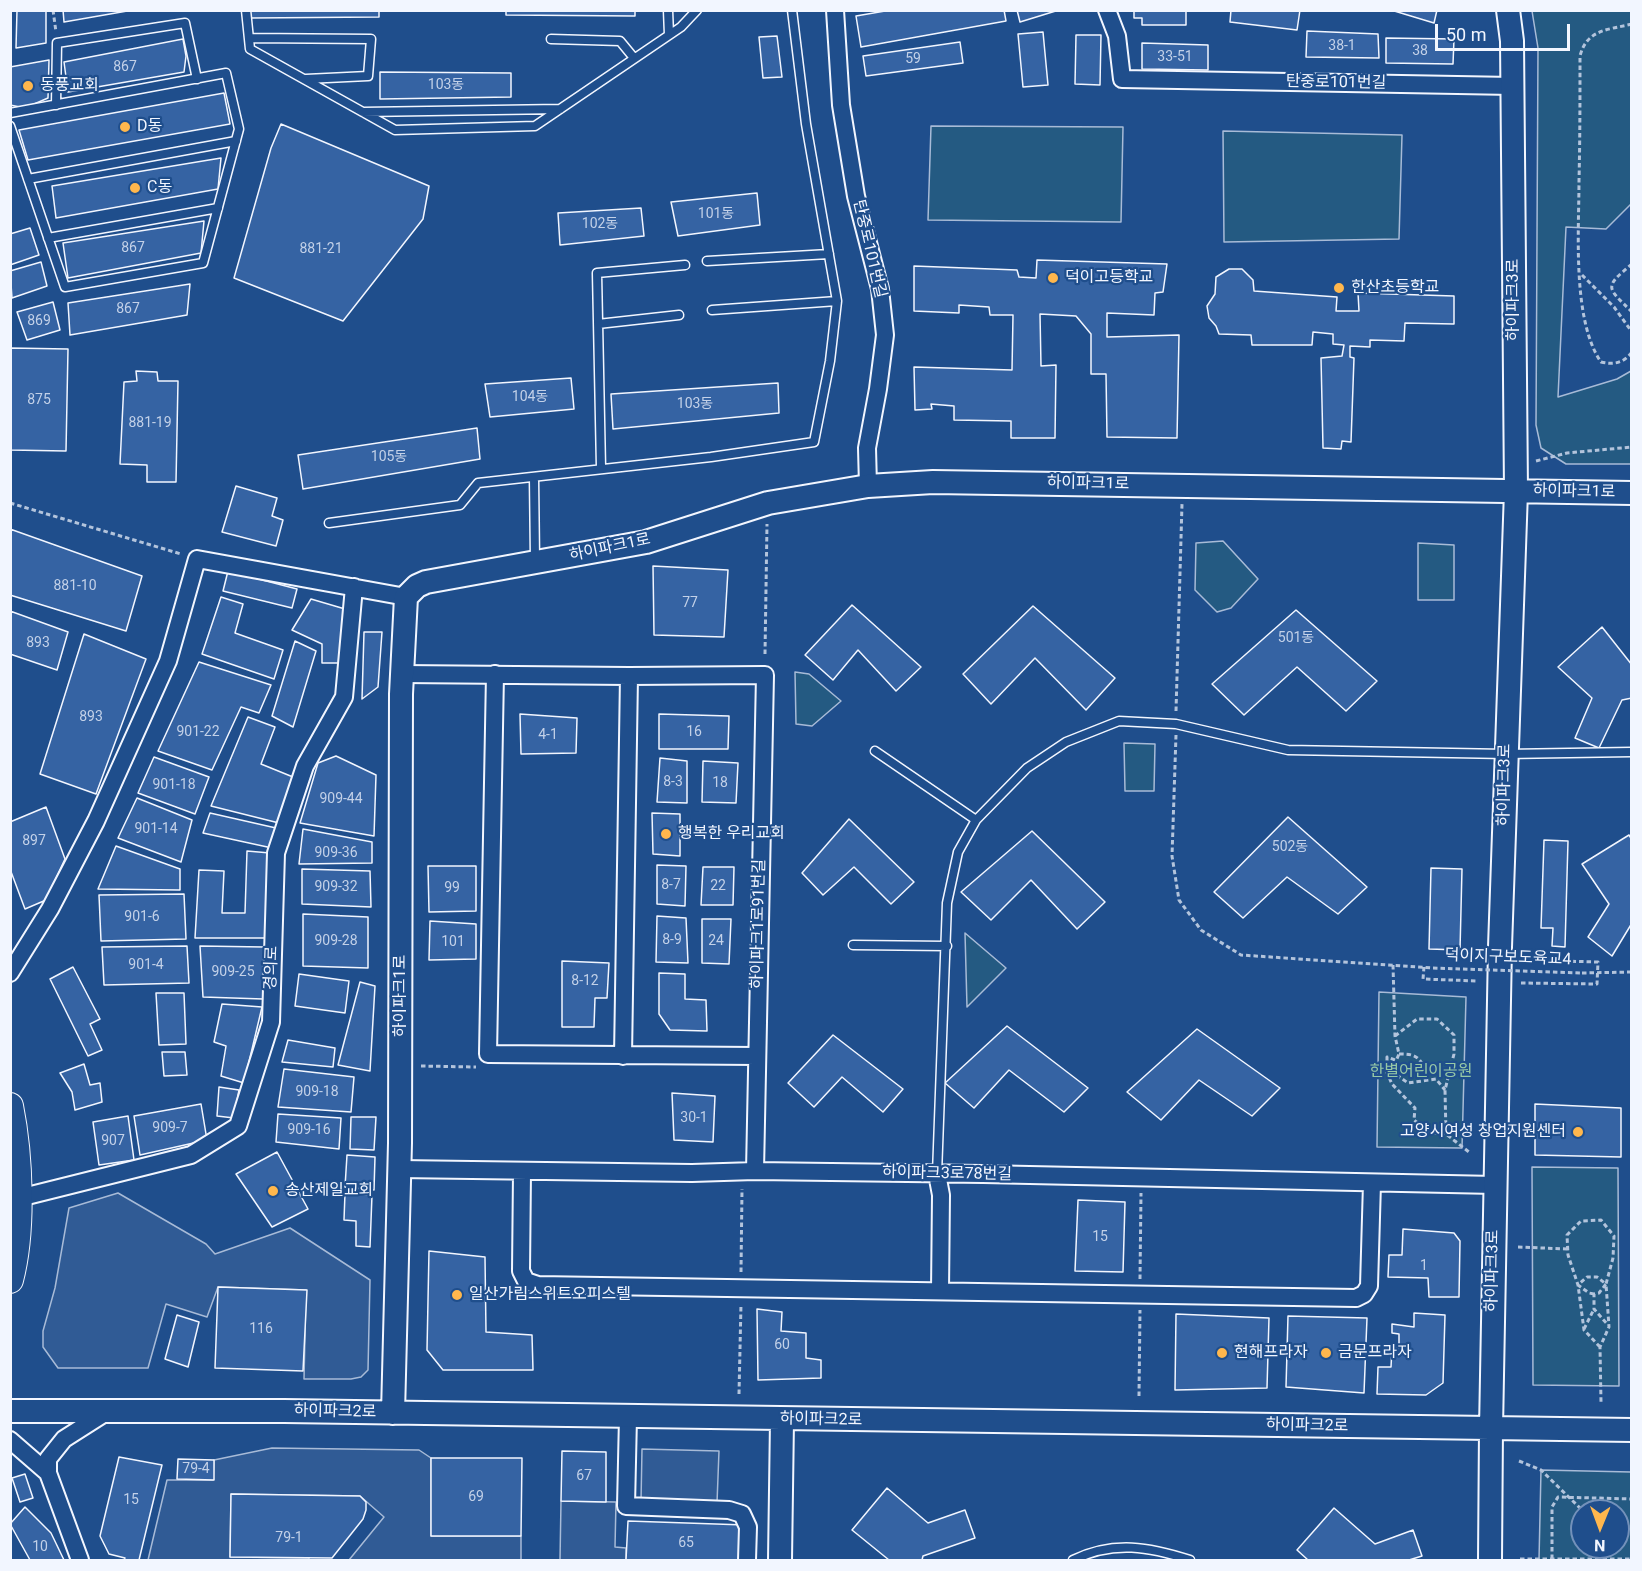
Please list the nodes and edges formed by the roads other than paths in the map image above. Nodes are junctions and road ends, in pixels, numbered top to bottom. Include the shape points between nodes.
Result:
1 (246, 10) edge
2 (668, 10) edge
3 (697, 10) edge
4 (792, 10) edge
5 (835, 10) edge
6 (1107, 10) edge
7 (1508, 10) edge
8 (669, 35) junction
9 (249, 38) junction
10 (551, 39) dead end
11 (634, 58) junction
12 (197, 79) junction
13 (304, 79) junction
14 (1513, 86) junction
15 (56, 105) junction
16 (560, 109) junction
17 (362, 112) junction
18 (10, 113) edge
19 (10, 126) edge
20 (236, 141) junction
21 (28, 179) junction
22 (218, 208) junction
23 (48, 238) junction
24 (829, 254) junction
25 (707, 261) dead end
26 (685, 266) dead end
27 (837, 301) junction
28 (712, 310) dead end
29 (679, 315) dead end
30 (598, 324) junction
31 (601, 468) junction
32 (534, 477) junction
33 (868, 486) junction
34 (1516, 491) junction
35 (1632, 493) edge
36 (329, 523) dead end
37 (536, 562) junction
38 (354, 587) junction
39 (406, 597) junction
40 (402, 674) junction
41 (495, 674) junction
42 (629, 676) junction
43 (875, 751) dead end
44 (1632, 752) edge
45 (1506, 754) junction
46 (976, 820) junction
47 (853, 945) dead end
48 (947, 946) junction
49 (10, 973) edge
50 (623, 1056) junction
51 (756, 1056) junction
52 (10, 1106) edge
53 (399, 1169) junction
54 (755, 1171) junction
55 (522, 1172) junction
56 (937, 1174) junction
57 (1372, 1183) junction
58 (1495, 1185) junction
59 (14, 1200) edge
60 (10, 1280) edge
61 (940, 1291) junction
62 (10, 1411) edge
63 (108, 1411) junction
64 (393, 1413) junction
65 (628, 1416) junction
66 (782, 1419) junction
67 (1491, 1429) junction
68 (1632, 1430) edge
69 (10, 1440) edge
70 (48, 1473) junction
71 (80, 1560) edge
72 (747, 1560) edge
73 (780, 1560) edge
74 (1073, 1560) edge
75 (1190, 1560) edge
76 (1490, 1560) edge

1 - 9 lane
2 - 8 lane
3 - 8 lane
4 - 24 lane via 806,124
5 - 33 street, 탄중로101번길 via 841,105 856,196 880,289 885,335 867,448
6 - 14 street, 탄중로101번길 via 1117,36 1122,79
7 - 14 street, 하이파크3로
8 - 11 lane
9 - 13 lane via 250,49
9 - 13 lane via 371,39 368,76
10 - 11 lane via 620,41
11 - 16 lane
12 - 15 lane
12 - 15 lane via 185,23 57,43
12 - 20 lane via 226,73 239,129
13 - 17 lane
14 - 34 street, 하이파크3로
15 - 18 lane
16 - 17 lane
16 - 17 lane via 535,126 395,130
19 - 21 lane
20 - 21 lane
20 - 22 lane
21 - 23 lane
22 - 23 lane
22 - 23 lane via 203,263 65,287
24 - 25 lane
24 - 27 lane
26 - 30 lane via 597,273
27 - 28 lane
27 - 31 lane via 814,442
29 - 30 lane
30 - 31 lane
31 - 32 lane
32 - 36 lane via 478,483 460,505
32 - 37 lane
33 - 34 street, 하이파크1로 via 933,482
33 - 37 street, 하이파크1로 via 768,503 646,542
34 - 35 street, 하이파크1로
34 - 45 street, 하이파크3로
37 - 39 street, 하이파크1로 via 426,582
38 - 39 street
38 - 49 street via 196,559 168,661 96,821 50,909
38 - 59 street, 경의로 via 344,697 305,766 276,853 271,1022 238,1126 191,1155
39 - 40 street, 하이파크1로
40 - 41 street, 하이파크1로91번길
40 - 53 street, 하이파크1로
41 - 42 street, 하이파크1로91번길
41 - 50 street via 488,1054
42 - 50 street
42 - 51 street, 하이파크1로91번길 via 765,675
43 - 46 lane
44 - 45 lane
45 - 46 lane via 1288,750 1176,724 1119,721 1066,742 1027,768
45 - 58 street, 하이파크3로
46 - 48 lane via 958,852 948,903
47 - 48 lane
48 - 56 lane
50 - 51 street
51 - 54 street, 하이파크1로91번길
52 - 59 main road via 15,1130
53 - 55 street, 하이파크3로78번길
53 - 64 street, 하이파크1로
54 - 55 street, 하이파크3로78번길
54 - 56 street, 하이파크3로78번길
55 - 61 street via 520,1271 526,1281 538,1285
56 - 57 street, 하이파크3로78번길
56 - 61 street via 941,1195
57 - 58 street, 하이파크3로78번길
57 - 61 street via 1369,1286 1356,1298
58 - 67 street, 하이파크3로
59 - 60 main road via 17,1234
62 - 63 street, 하이파크2로
63 - 64 street, 하이파크2로
63 - 70 street via 64,1438 48,1459
64 - 65 street, 하이파크2로
65 - 66 street, 하이파크2로
65 - 72 street via 626,1506 729,1510 742,1514 748,1527
66 - 67 street, 하이파크2로
66 - 73 street
67 - 68 street, 하이파크2로
67 - 76 street, 하이파크3로
69 - 70 street
70 - 71 street
74 - 75 lane via 1133,1546

